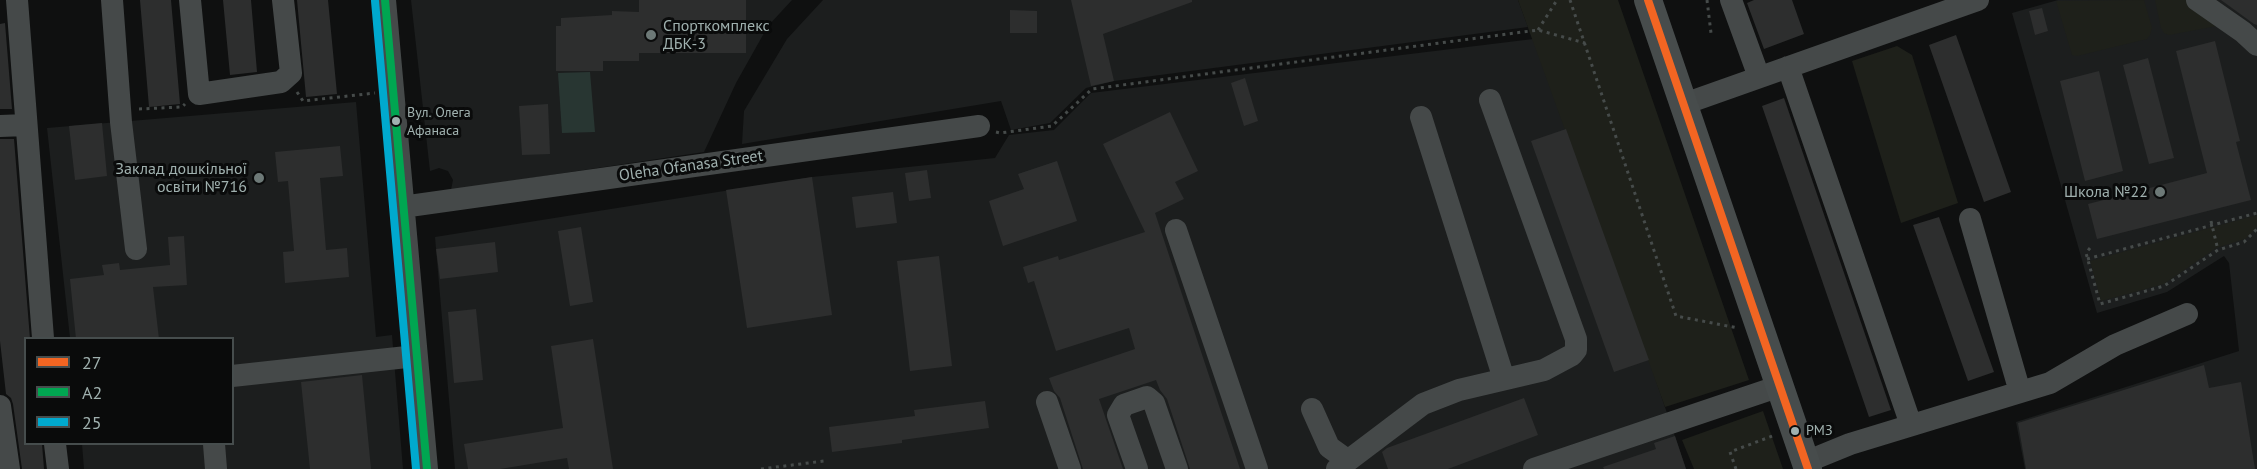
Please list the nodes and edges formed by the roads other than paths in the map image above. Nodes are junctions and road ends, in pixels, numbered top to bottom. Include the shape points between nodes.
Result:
1 (16, 0) edge
2 (112, 0) edge
3 (190, 0) edge
4 (283, 0) edge
5 (386, 0) edge
6 (1648, 0) edge
7 (1731, 0) edge
8 (1978, 0) edge
9 (2197, 0) edge
10 (1928, 8) edge
11 (2257, 45) edge
12 (1788, 67) junction
13 (1759, 77) junction
14 (1490, 100) dead end
15 (1684, 104) junction
16 (1421, 117) dead end
17 (26, 125) junction
18 (0, 126) edge
19 (979, 126) road end
20 (402, 207) junction
21 (1970, 219) dead end
22 (1176, 230) dead end
23 (136, 249) dead end
24 (2187, 314) dead end
25 (43, 337) edge
26 (416, 356) junction
27 (234, 376) edge
28 (1504, 379) junction
29 (1780, 386) junction
30 (2020, 392) junction
31 (1047, 402) dead end
32 (0, 406) edge
33 (1312, 409) dead end
34 (1911, 425) junction
35 (55, 445) edge
36 (214, 445) edge
37 (1570, 463) edge
38 (1342, 464) edge
39 (1807, 465) edge
40 (9, 469) edge
41 (58, 469) edge
42 (216, 469) edge
43 (427, 469) edge
44 (1071, 469) edge
45 (1137, 469) edge
46 (1177, 469) edge
47 (1257, 469) edge
48 (1534, 469) edge

1 - 17 street
2 - 23 street
3 - 4 street via 199,94 281,82 291,73
5 - 20 street
6 - 15 main road
7 - 13 street
8 - 10 street
9 - 11 street
10 - 12 street
12 - 13 street
12 - 34 street
13 - 15 street
14 - 28 street via 1576,339 1572,355 1544,370
15 - 29 main road
16 - 28 street
17 - 18 street
17 - 25 street
19 - 20 street, Oleha Ofanasa Street
20 - 26 street
21 - 30 street
22 - 47 street
24 - 30 street via 2115,345 2050,383
26 - 27 street
26 - 43 street
28 - 38 street via 1423,404
29 - 37 street
29 - 39 main road
30 - 34 street
31 - 44 street
32 - 40 street
33 - 38 street via 1329,447
34 - 39 street via 1850,444
35 - 41 street
36 - 42 street
37 - 48 street
45 - 46 street via 1118,415 1124,405 1147,397 1154,403

